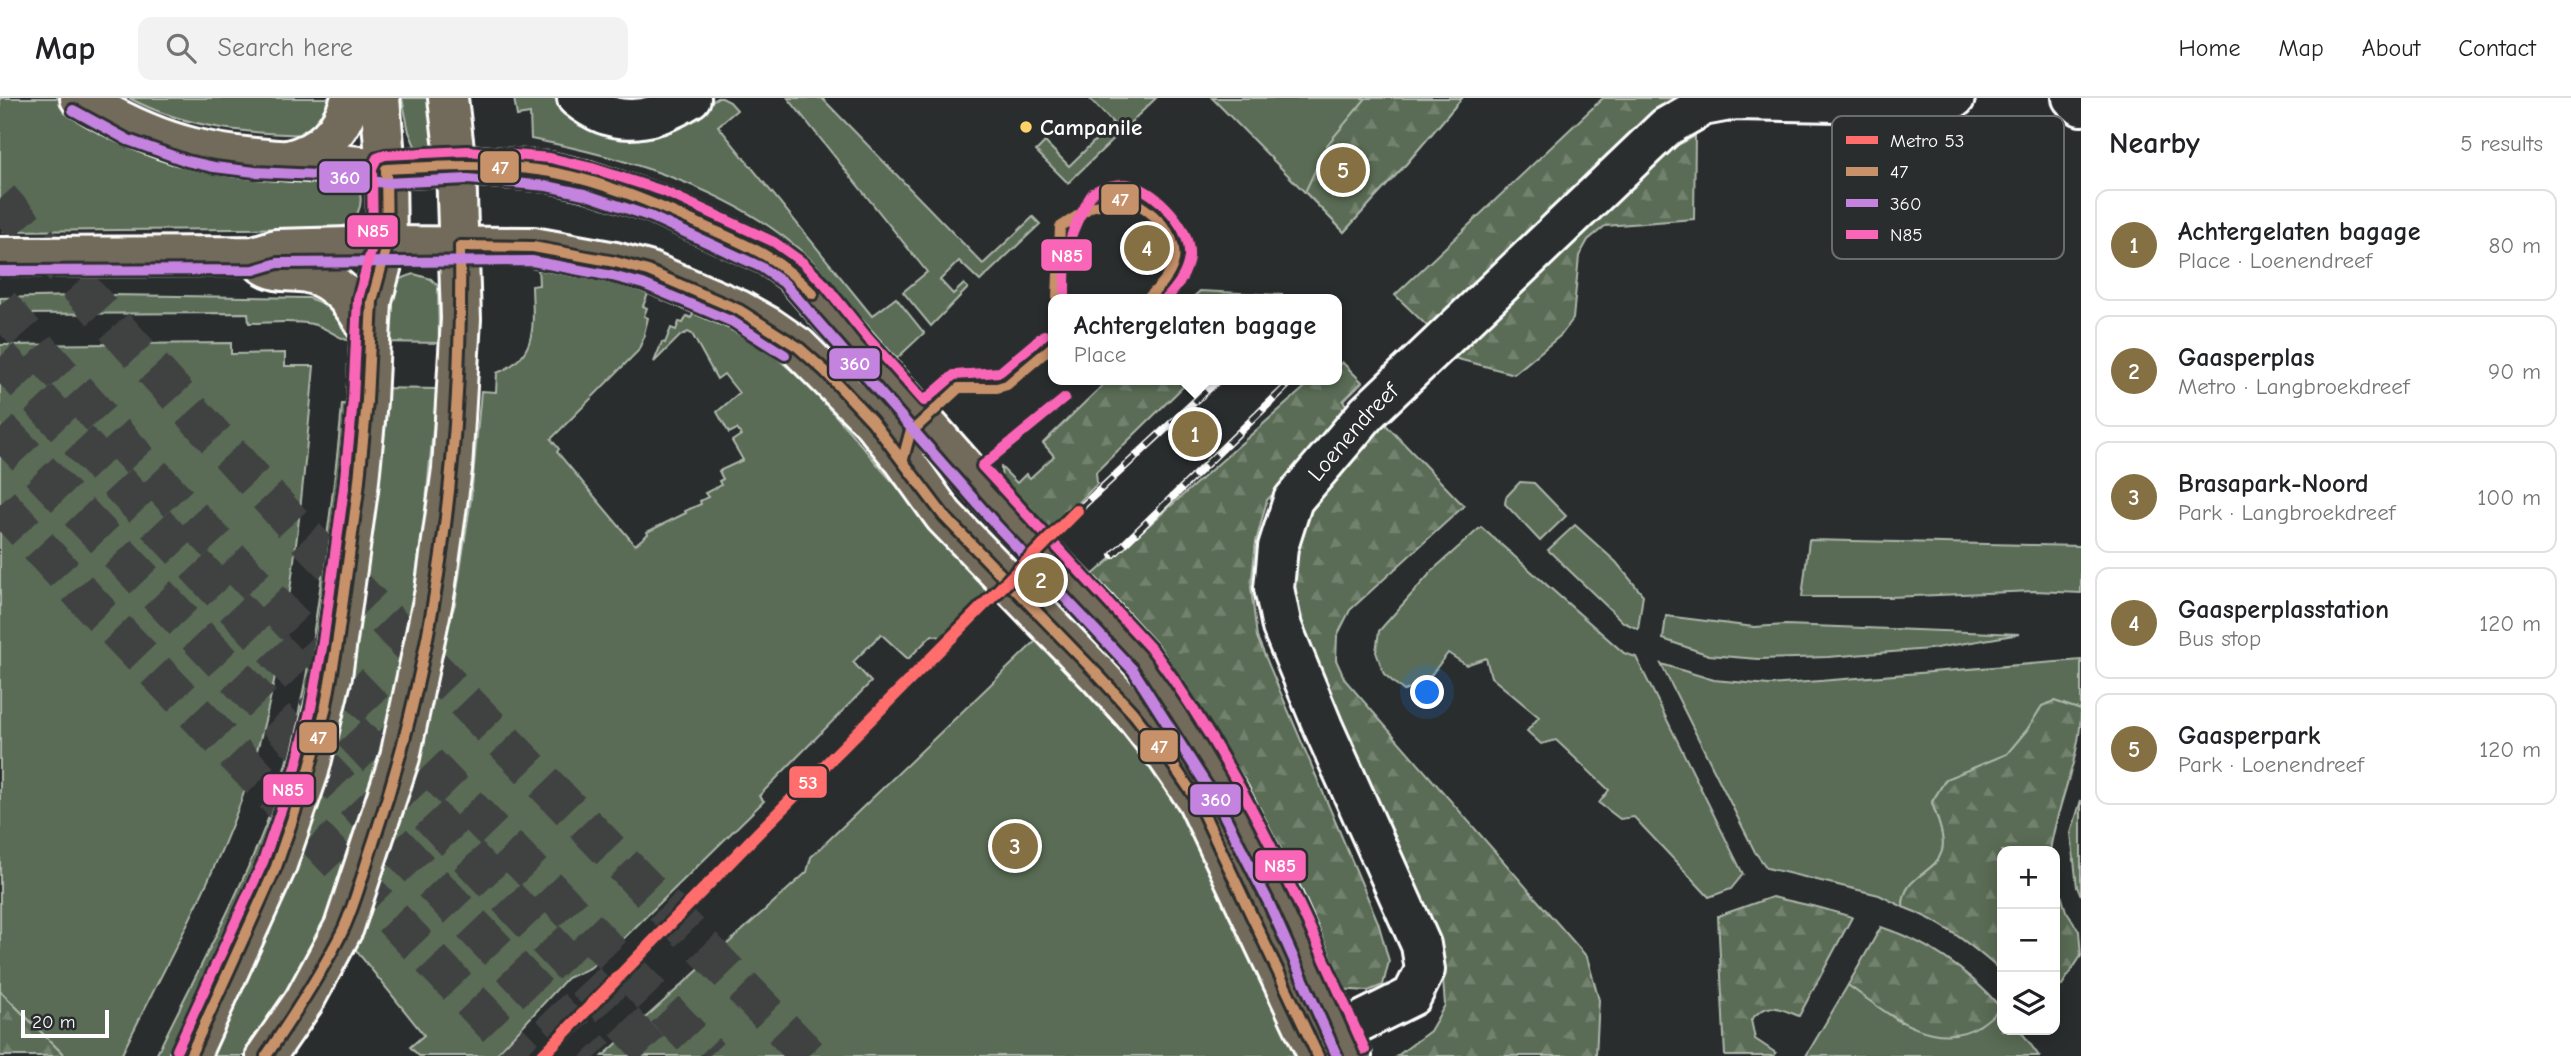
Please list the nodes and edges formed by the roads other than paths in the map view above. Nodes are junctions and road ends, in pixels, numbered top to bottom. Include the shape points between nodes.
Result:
1 (80, 98) edge
2 (351, 98) edge
3 (380, 98) edge
4 (448, 98) edge
5 (577, 98) edge
6 (691, 98) edge
7 (1955, 98) edge
8 (2072, 98) edge
9 (2081, 106) edge
10 (288, 160) junction
11 (456, 166) junction
12 (386, 169) junction
13 (387, 246) junction
14 (460, 246) junction
15 (254, 256) junction
16 (0, 257) edge
17 (370, 333) junction
18 (1332, 1047) edge
19 (190, 1056) edge
20 (266, 1056) edge

1 - 10 main road via 133,127 192,148
2 - 10 main road via 323,146
3 - 12 main road
4 - 11 main road
5 - 6 street via 601,113 638,119 664,114
7 - 18 street, Loenendreef via 1735,100 1703,106 1666,127 1367,412 1293,500 1278,547 1274,588 1282,627 1421,945 1425,970 1412,996
8 - 9 street
10 - 12 main road
11 - 12 main road
11 - 14 main road
11 - 18 main road via 549,172 620,191 768,255 793,273 1009,518 1144,661 1165,691 1230,796 1281,895
12 - 13 main road
13 - 14 main road
13 - 15 main road via 276,249
13 - 17 main road via 372,301
14 - 18 main road via 533,247 648,271 769,327 834,380 903,459 944,516 1099,676 1167,756 1197,800
14 - 20 main road via 460,344 452,469 435,591 400,757 344,927 304,1001
15 - 16 main road
15 - 17 main road via 276,271 308,273 331,283 344,293
17 - 19 main road via 358,489 337,643 317,742 276,867

